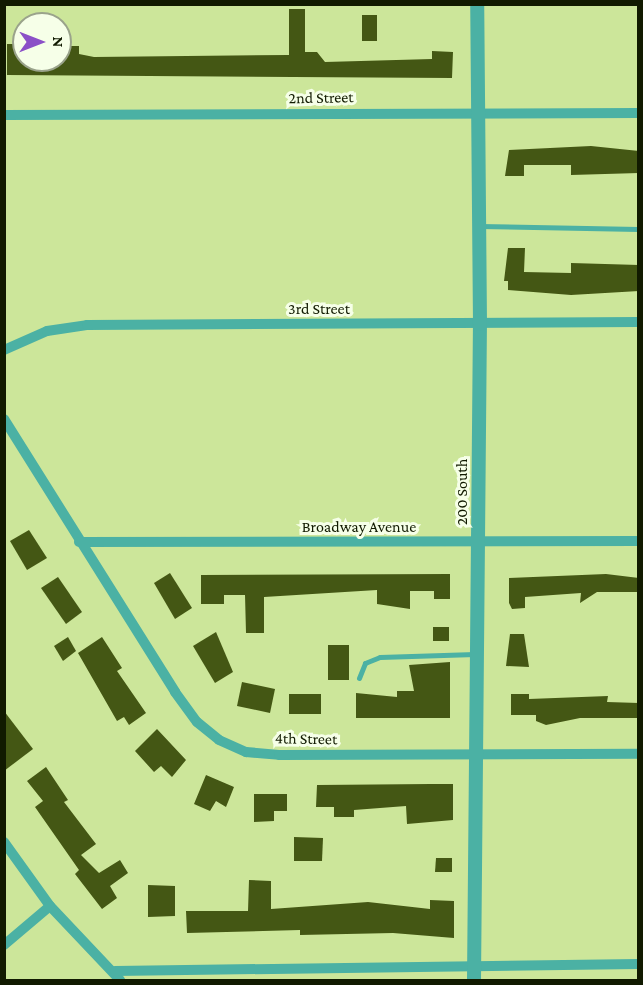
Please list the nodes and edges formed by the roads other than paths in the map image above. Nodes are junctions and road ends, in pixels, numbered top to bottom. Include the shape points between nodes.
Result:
1 (477, 4) edge
2 (475, 111) junction
3 (639, 113) edge
4 (4, 115) edge
5 (477, 226) junction
6 (639, 229) edge
7 (639, 322) edge
8 (480, 324) junction
9 (4, 350) edge
10 (4, 419) edge
11 (639, 541) edge
12 (80, 542) junction
13 (479, 542) junction
14 (477, 654) junction
15 (359, 678) dead end
16 (475, 754) junction
17 (639, 754) edge
18 (4, 842) edge
19 (50, 906) junction
20 (4, 945) edge
21 (639, 964) edge
22 (475, 974) edge
23 (118, 976) edge

1 - 2 street, 200 South
2 - 3 street, 2nd Street
2 - 4 street, 2nd Street
2 - 5 street, 200 South
5 - 6 lane
5 - 8 street, 200 South
7 - 8 street, 3rd Street
8 - 9 street, 3rd Street via 87,325 47,331
8 - 13 street, 200 South
10 - 12 street, 4th Street
11 - 13 street, Broadway Avenue
12 - 13 street, Broadway Avenue
12 - 16 street, 4th Street via 175,692 197,722 219,740 246,752 279,755
13 - 14 street, 200 South
14 - 15 lane via 380,657 365,663
14 - 16 street, 200 South
16 - 17 street, 4th Street
16 - 22 street, 200 South
18 - 19 street
19 - 20 street
19 - 23 street
21 - 22 street
22 - 23 street

